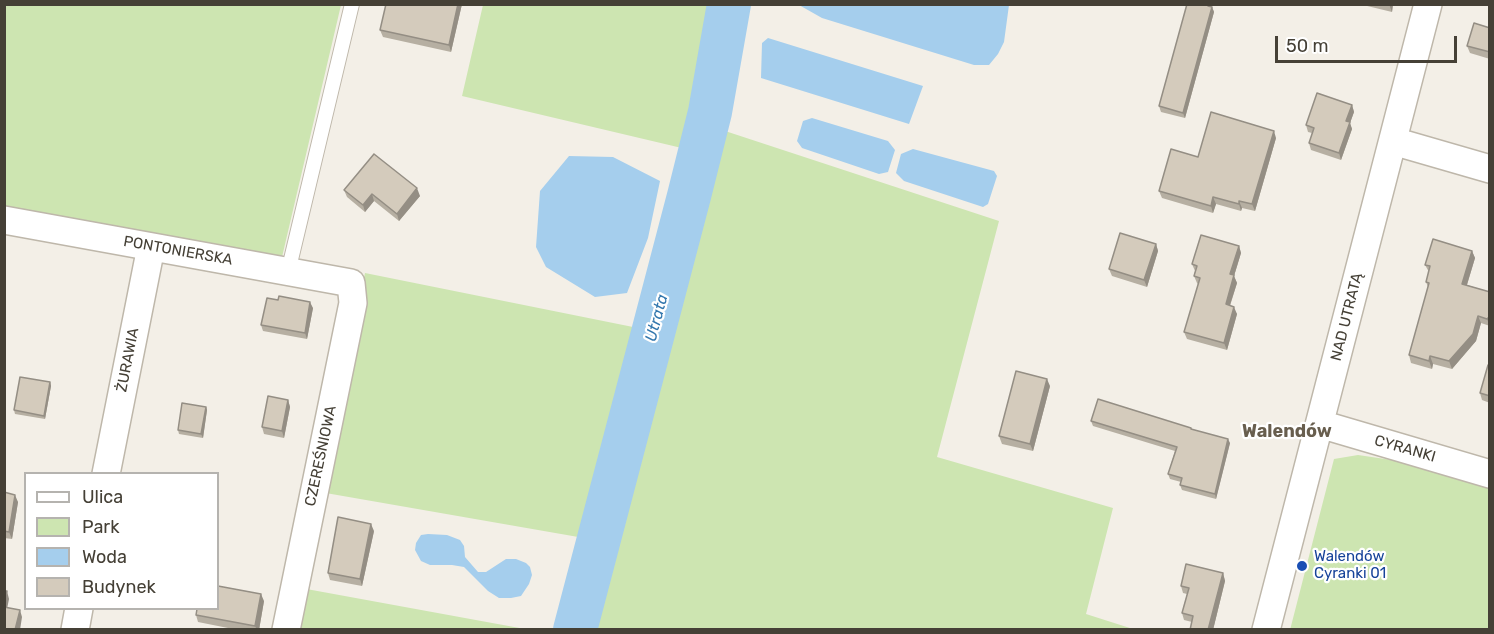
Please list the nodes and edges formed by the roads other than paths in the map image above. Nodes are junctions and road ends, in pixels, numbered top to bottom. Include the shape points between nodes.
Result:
1 (352, 4) edge
2 (1428, 4) edge
3 (1393, 141) junction
4 (1490, 170) edge
5 (4, 220) edge
6 (151, 246) junction
7 (288, 272) junction
8 (351, 283) joint
9 (1320, 424) junction
10 (106, 472) edge
11 (1490, 474) edge
12 (79, 610) edge
13 (75, 630) edge
14 (286, 630) edge
15 (1266, 630) edge

1 - 7 lane
2 - 3 street, NAD UTRATĄ
3 - 4 street
3 - 9 street, NAD UTRATĄ
5 - 6 street, PONTONIERSKA
6 - 7 street, PONTONIERSKA
6 - 10 street, ŻURAWIA
7 - 8 street, PONTONIERSKA
8 - 14 street, CZEREŚNIOWA via 353,303
9 - 11 street, CYRANKI
9 - 15 street, NAD UTRATĄ
12 - 13 street

